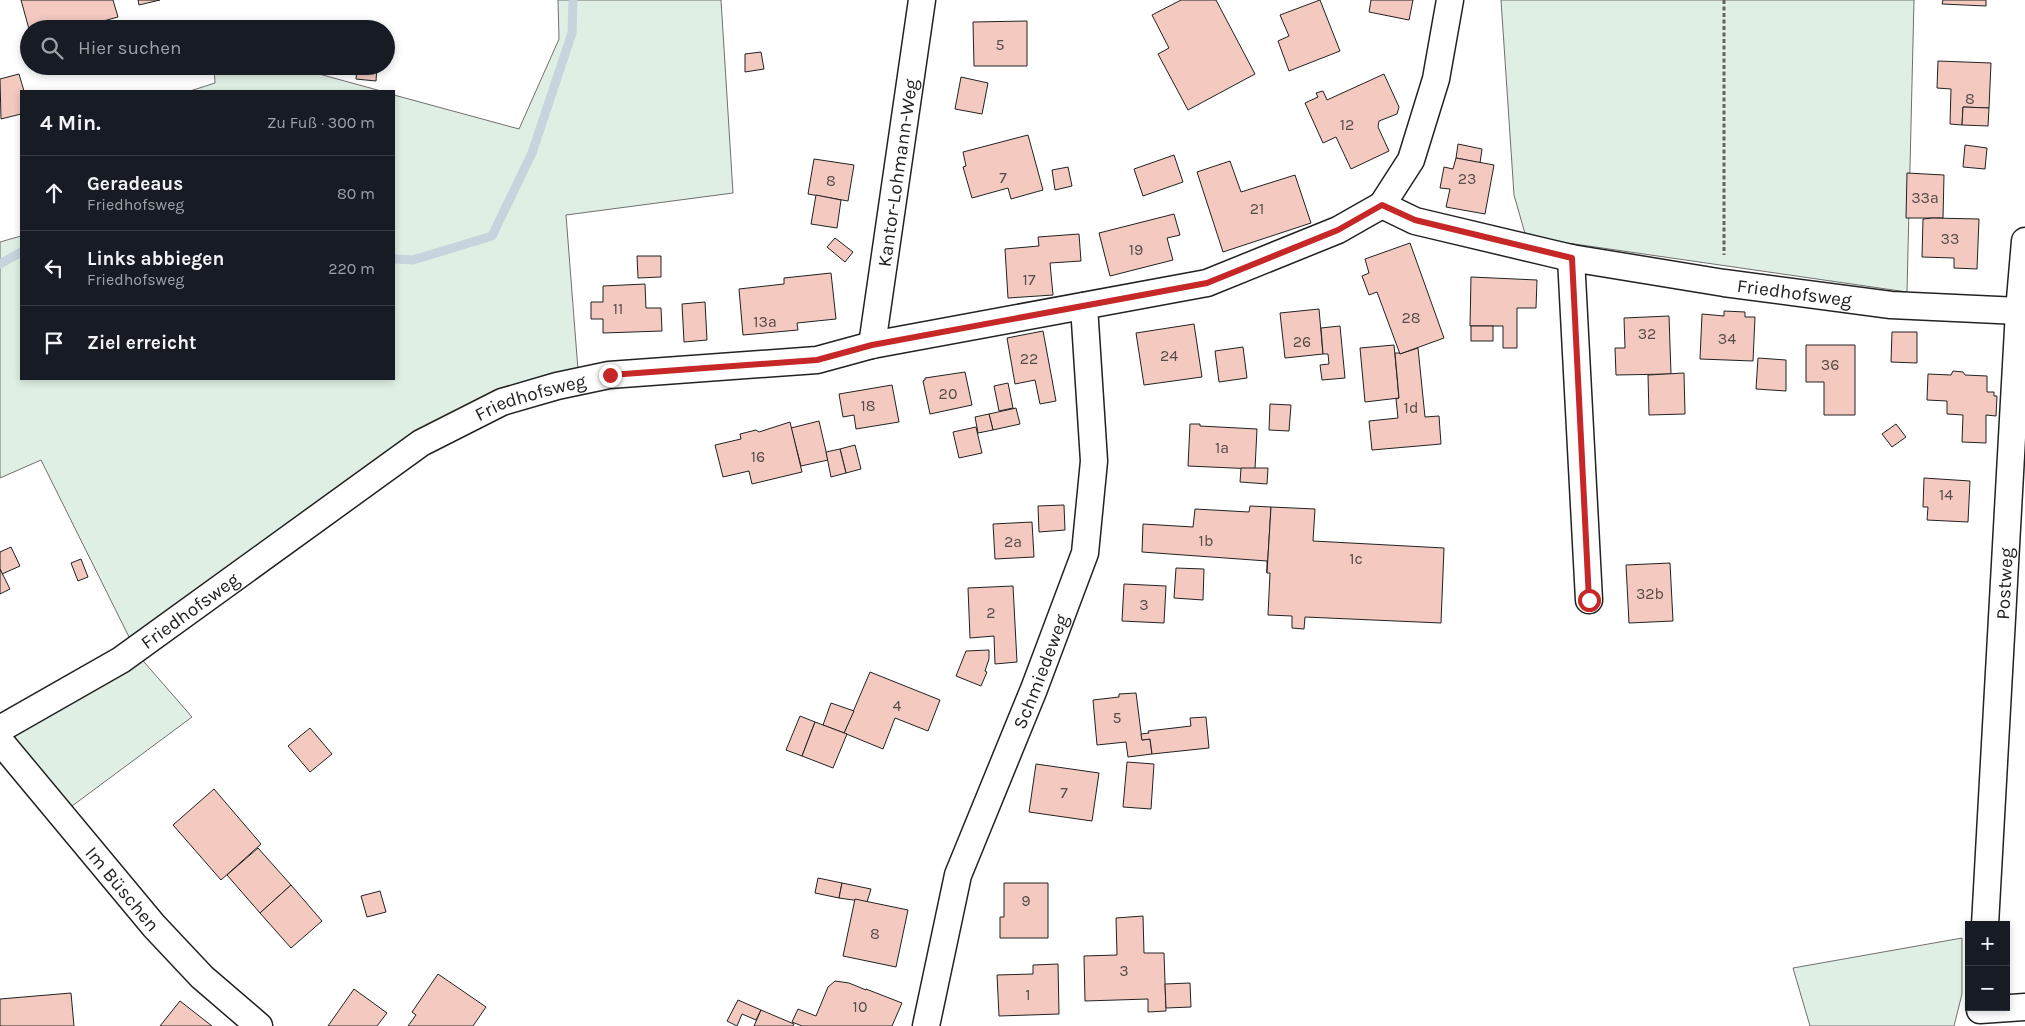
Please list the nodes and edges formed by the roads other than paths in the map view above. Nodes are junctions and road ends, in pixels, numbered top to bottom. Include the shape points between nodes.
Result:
1 (922, 0) edge
2 (1450, 0) edge
3 (1382, 205) junction
4 (2025, 240) edge
5 (1572, 258) junction
6 (1084, 306) junction
7 (2019, 311) junction
8 (872, 345) junction
9 (1589, 600) dead end
10 (0, 730) edge
11 (0, 741) edge
12 (1985, 921) edge
13 (2025, 1007) edge
14 (1979, 1014) edge
15 (259, 1026) edge
16 (926, 1026) edge

1 - 8 street, Kantor-Lohmann-Weg
2 - 3 street via 1436,79 1412,160
3 - 5 street, Friedhofsweg via 1415,220
3 - 6 street, Friedhofsweg via 1338,230 1207,283
4 - 7 street, Postweg
5 - 7 street, Friedhofsweg via 1724,283 1891,305
5 - 9 street
6 - 8 street, Friedhofsweg
6 - 16 street, Schmiedeweg via 1094,461 1085,552 1034,689 958,875
7 - 12 street, Postweg
8 - 10 street, Friedhofsweg via 817,360 610,375 502,402 421,443 121,660
11 - 15 street, Im Büschen via 154,926 202,977
13 - 14 street

